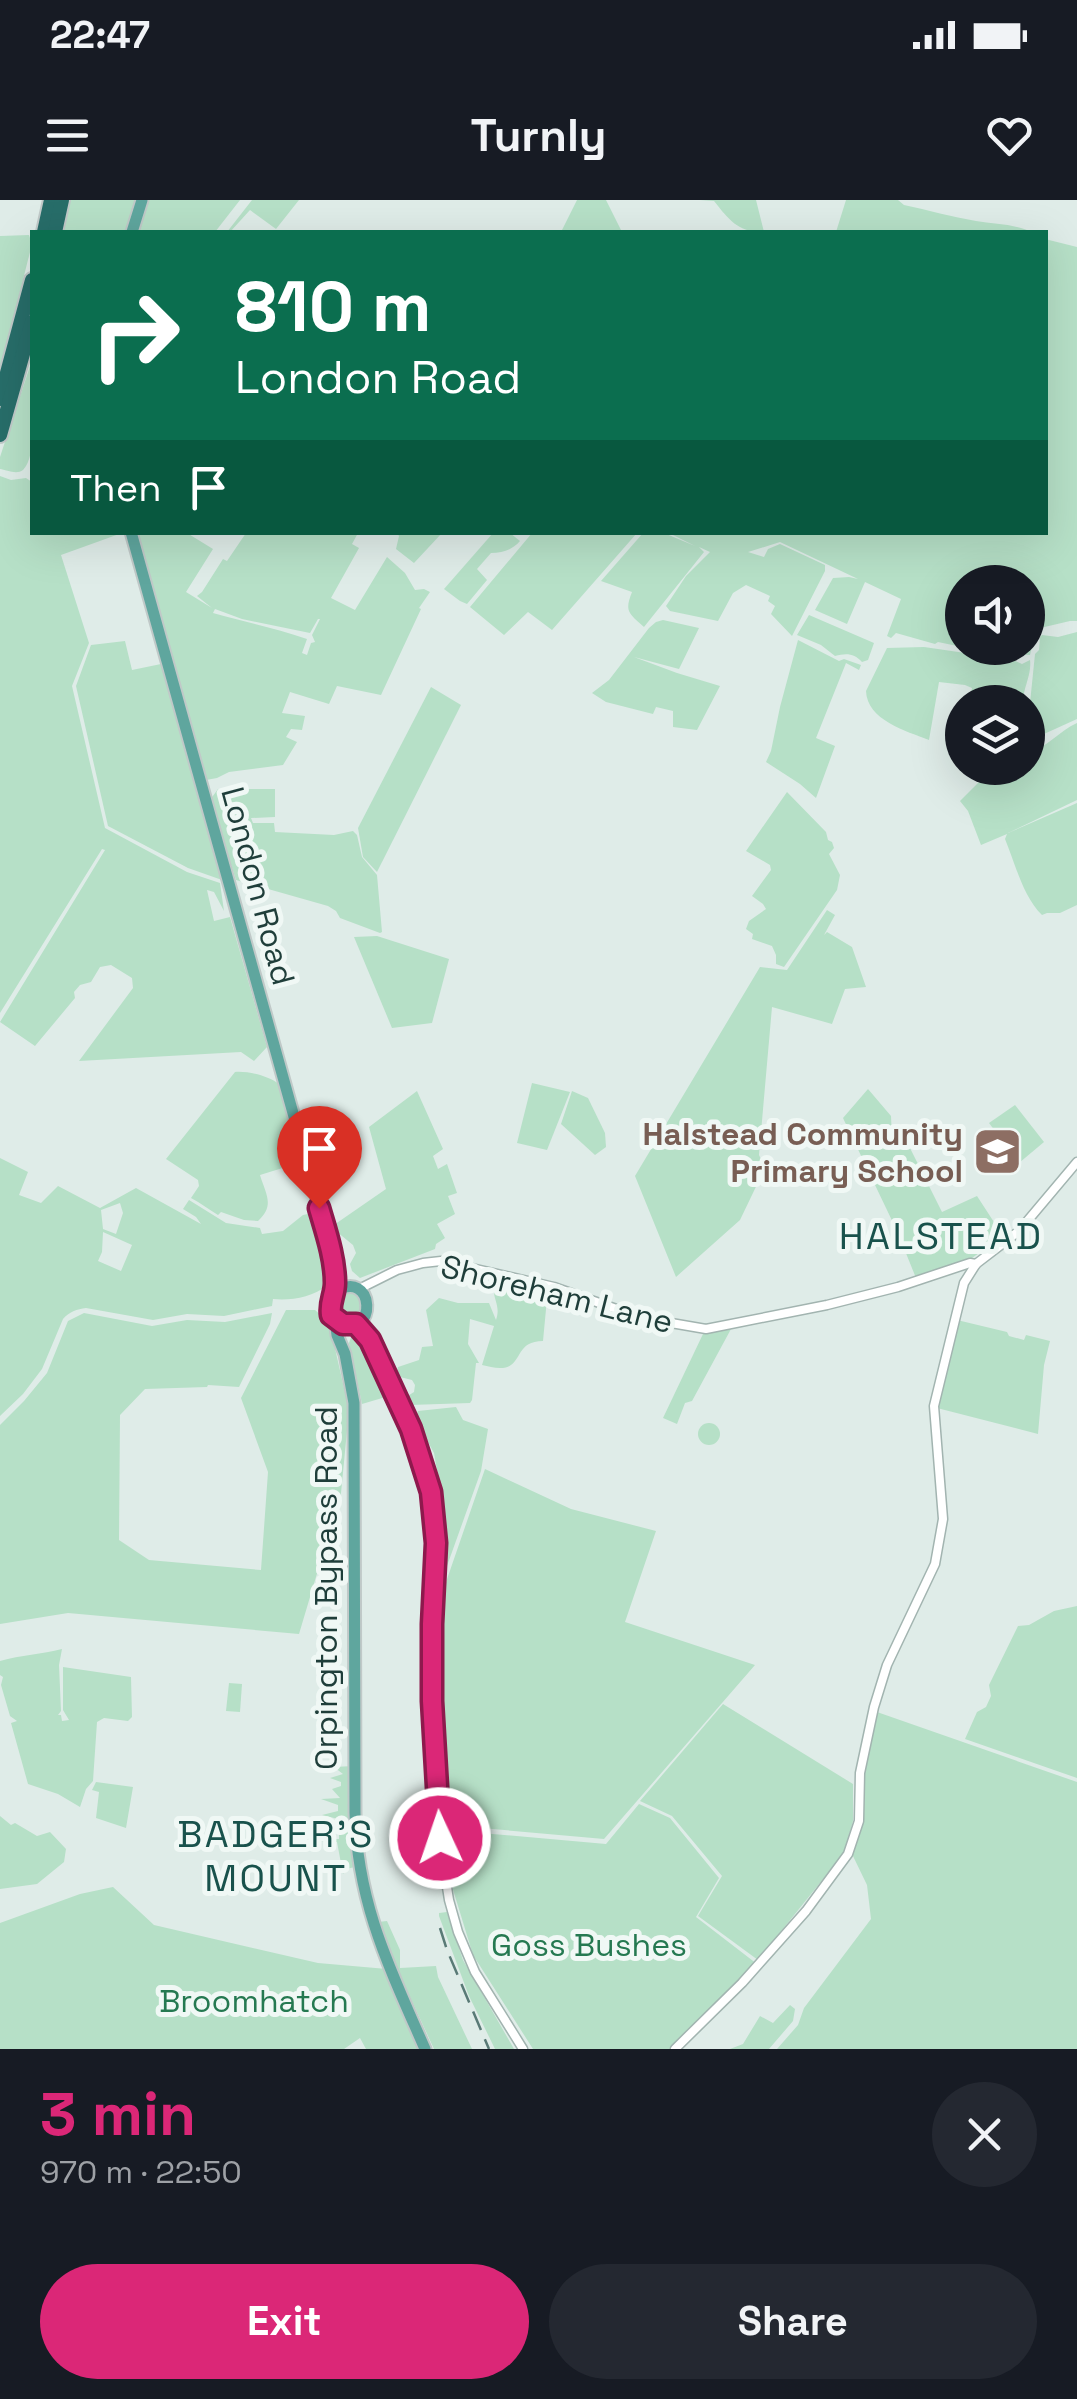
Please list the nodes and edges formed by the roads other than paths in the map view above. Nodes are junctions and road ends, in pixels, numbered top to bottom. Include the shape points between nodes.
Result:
1 (51, 200) edge
2 (62, 200) edge
3 (142, 200) edge
4 (44, 230) edge
5 (55, 230) edge
6 (133, 230) edge
7 (30, 287) edge
8 (30, 329) edge
9 (0, 398) edge
10 (0, 435) edge
11 (133, 535) edge
12 (1077, 1162) edge
13 (332, 1253) junction
14 (976, 1264) junction
15 (374, 1283) junction
16 (354, 1288) junction
17 (334, 1294) junction
18 (367, 1300) junction
19 (366, 1315) junction
20 (336, 1320) junction
21 (354, 1325) junction
22 (370, 1340) junction
23 (345, 1354) junction
24 (425, 2049) edge
25 (523, 2049) edge
26 (674, 2049) edge

1 - 4 highway
2 - 5 highway
3 - 6 main road
7 - 9 highway
8 - 10 highway
11 - 13 main road, London Road
12 - 14 street via 1019,1230
13 - 16 main road, London Road
13 - 17 main road, London Road
14 - 15 street, Shoreham Lane via 826,1306 706,1329 642,1318 554,1287 448,1262 411,1266
14 - 26 street via 962,1288 934,1406 943,1520 935,1564 886,1665 848,1854 751,1973
15 - 16 street, Shoreham Lane
15 - 18 street
16 - 17 main road
16 - 18 main road
17 - 20 main road via 330,1312
18 - 19 main road
19 - 21 main road
19 - 22 street
20 - 21 main road
20 - 23 main road, Orpington Bypass Road
21 - 22 street
21 - 23 main road, Orpington Bypass Road
22 - 25 street via 417,1444 434,1514 432,1701 446,1887 475,1972
23 - 24 main road, Orpington Bypass Road via 354,1417 358,1861 373,1924

